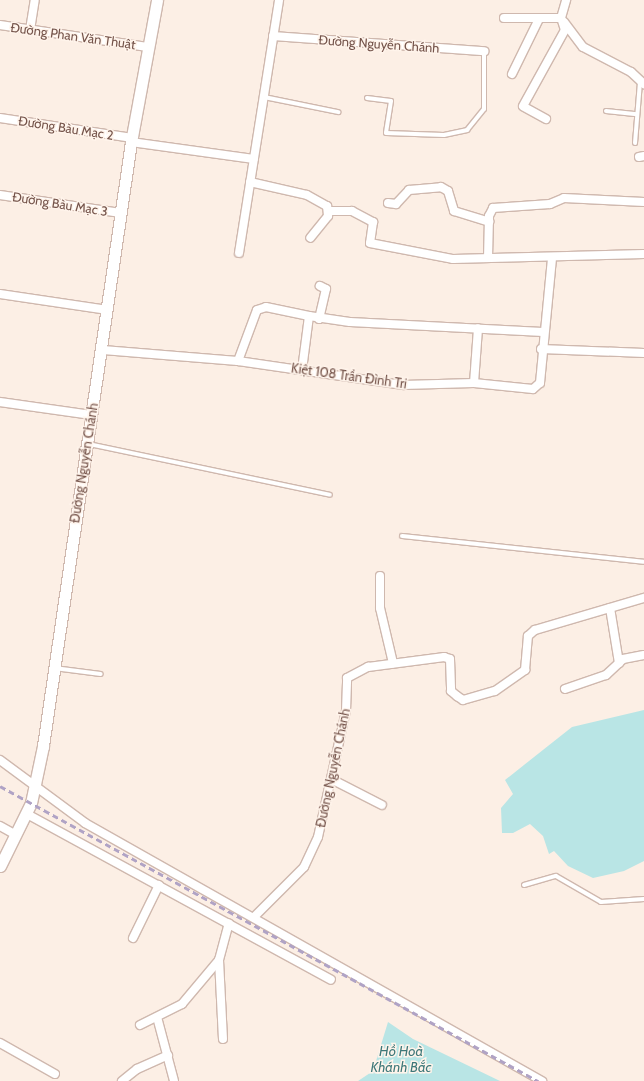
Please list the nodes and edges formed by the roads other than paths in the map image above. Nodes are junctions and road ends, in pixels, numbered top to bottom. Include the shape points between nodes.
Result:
1 (35, 0) edge
2 (157, 0) edge
3 (279, 0) edge
4 (566, 0) edge
5 (504, 18) dead end
6 (561, 18) junction
7 (539, 19) junction
8 (0, 25) edge
9 (30, 30) junction
10 (273, 36) junction
11 (147, 47) junction
12 (484, 52) joint
13 (512, 74) dead end
14 (642, 83) edge
15 (263, 97) junction
16 (367, 98) dead end
17 (606, 111) dead end
18 (338, 112) dead end
19 (637, 114) junction
20 (0, 118) edge
21 (546, 119) dead end
22 (131, 140) junction
23 (635, 143) dead end
24 (254, 159) junction
25 (250, 182) junction
26 (0, 195) edge
27 (644, 202) edge
28 (388, 203) dead end
29 (329, 211) junction
30 (121, 213) junction
31 (489, 222) junction
32 (310, 238) dead end
33 (239, 254) dead end
34 (644, 254) edge
35 (488, 258) junction
36 (552, 258) junction
37 (320, 286) dead end
38 (0, 294) edge
39 (108, 310) junction
40 (309, 316) junction
41 (319, 318) junction
42 (478, 328) junction
43 (543, 332) junction
44 (541, 349) junction
45 (103, 350) junction
46 (644, 353) edge
47 (238, 361) junction
48 (302, 370) junction
49 (474, 383) junction
50 (0, 402) edge
51 (91, 415) junction
52 (86, 444) junction
53 (330, 494) dead end
54 (402, 536) dead end
55 (644, 562) edge
56 (380, 576) dead end
57 (644, 598) edge
58 (610, 608) junction
59 (644, 655) edge
60 (394, 663) junction
61 (618, 663) junction
62 (54, 668) junction
63 (101, 674) dead end
64 (565, 689) dead end
65 (0, 760) edge
66 (331, 779) junction
67 (35, 783) junction
68 (382, 805) dead end
69 (27, 814) junction
70 (0, 826) edge
71 (16, 835) junction
72 (0, 866) edge
73 (524, 885) dead end
74 (159, 886) junction
75 (644, 899) edge
76 (255, 916) junction
77 (229, 923) junction
78 (132, 938) dead end
79 (220, 960) junction
80 (331, 980) dead end
81 (157, 1017) junction
82 (140, 1025) dead end
83 (223, 1039) dead end
84 (0, 1043) edge
85 (168, 1055) junction
86 (55, 1074) dead end
87 (122, 1081) edge
88 (174, 1081) edge
89 (542, 1081) edge

1 - 9 street
2 - 11 street, Đường Nguyễn Chánh
3 - 10 street
4 - 6 street
5 - 7 street
6 - 7 street
6 - 14 street via 583,46 631,72
6 - 21 street via 565,30 523,106
7 - 13 street
8 - 9 street, Đường Phan Văn Thuật
9 - 11 street, Đường Phan Văn Thuật
10 - 12 street, Đường Nguyễn Chánh
10 - 15 street
11 - 22 street, Đường Nguyễn Chánh
12 - 16 lane via 484,109 467,130 444,135 386,133 391,101
14 - 19 lane
15 - 18 lane
15 - 24 street
17 - 19 lane
19 - 23 lane
20 - 22 street, Đường Bàu Mạc 2
22 - 24 street
22 - 30 street, Đường Nguyễn Chánh
24 - 25 street
25 - 29 street via 316,198
25 - 33 street
26 - 30 street, Đường Bàu Mạc 3
27 - 31 street via 564,198 550,204 499,207 490,212
28 - 31 street via 396,204 409,190 441,187 448,191 454,212
29 - 32 street
29 - 35 street via 352,211 373,222 370,243 453,259
30 - 39 street, Đường Nguyễn Chánh
31 - 35 street
34 - 36 street
35 - 36 street
36 - 43 street, Kiệt 108 Trần Đình Tri
37 - 41 street via 326,289
38 - 39 street
39 - 45 street, Đường Nguyễn Chánh
40 - 41 street
40 - 47 street via 266,308 257,310
40 - 48 street
41 - 42 street
42 - 43 street
42 - 49 street
43 - 44 street, Kiệt 108 Trần Đình Tri
44 - 46 street
44 - 49 street, Kiệt 108 Trần Đình Tri via 538,386
45 - 47 street, Kiệt 108 Trần Đình Tri
45 - 51 street, Đường Nguyễn Chánh
47 - 48 street, Kiệt 108 Trần Đình Tri
48 - 49 street, Kiệt 108 Trần Đình Tri via 403,385
50 - 51 street
51 - 52 street, Đường Nguyễn Chánh
52 - 53 lane
52 - 62 street, Đường Nguyễn Chánh
54 - 55 lane
56 - 60 street via 380,608
57 - 58 street, Đường Nguyễn Chánh
58 - 60 street, Đường Nguyễn Chánh via 535,630 528,636 525,670 495,691 463,700 451,691 450,659 431,657
58 - 61 street
59 - 61 street
60 - 66 street, Đường Nguyễn Chánh via 368,668 348,678 346,711
61 - 64 street via 606,675
62 - 63 lane
62 - 67 street, Đường Nguyễn Chánh
65 - 67 street
66 - 68 street
66 - 76 street, Đường Nguyễn Chánh via 318,837 304,867
67 - 69 street, Đường Nguyễn Chánh
67 - 76 street via 84,823
69 - 71 street, Đường Nguyễn Chánh
69 - 74 street
70 - 71 street
71 - 72 street, Đường Nguyễn Chánh
73 - 75 lane via 556,876 601,902
74 - 77 street
74 - 78 street
76 - 89 street
77 - 79 street
77 - 80 street
79 - 81 street via 194,994
79 - 83 street
81 - 82 street
81 - 85 street
84 - 86 street
85 - 87 street via 134,1070
85 - 88 street

